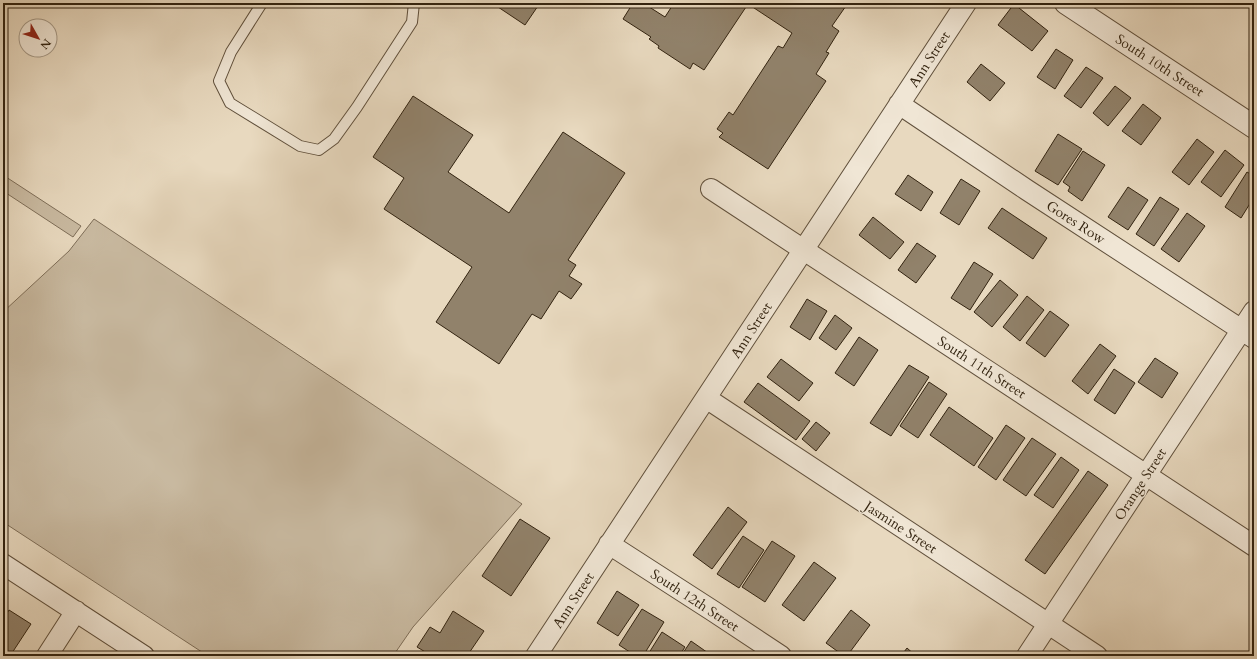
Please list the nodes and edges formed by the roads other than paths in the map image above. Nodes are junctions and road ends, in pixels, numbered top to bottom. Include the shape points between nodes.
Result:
1 (262, 3) edge
2 (414, 3) edge
3 (966, 3) edge
4 (1066, 3) edge
5 (899, 104) junction
6 (1254, 127) edge
7 (711, 189) dead end
8 (803, 250) junction
9 (1254, 311) edge
10 (1248, 334) edge
11 (706, 398) junction
12 (1146, 475) junction
13 (610, 544) junction
14 (1254, 546) edge
15 (3, 564) edge
16 (76, 611) junction
17 (1048, 624) junction
18 (47, 656) edge
19 (144, 656) edge
20 (536, 656) edge
21 (781, 656) edge
22 (1027, 656) edge
23 (1097, 656) edge

1 - 2 lane via 231,52 219,81 230,103 300,146 319,150 334,139 361,101 412,22
3 - 5 street, Ann Street
4 - 6 street, South 10th Street
5 - 8 street, Ann Street
5 - 10 street, Gores Row
7 - 8 street, South 11th Street
8 - 11 street, Ann Street
8 - 12 street, South 11th Street
9 - 10 street, Orange Street
10 - 12 street, Orange Street
11 - 13 street, Ann Street
11 - 17 street, Jasmine Street
12 - 14 street, South 11th Street
12 - 17 street, Orange Street
13 - 20 street, Ann Street
13 - 21 street, South 12th Street
15 - 16 street
16 - 18 street
16 - 19 street
17 - 22 street, Orange Street
17 - 23 street, Jasmine Street

